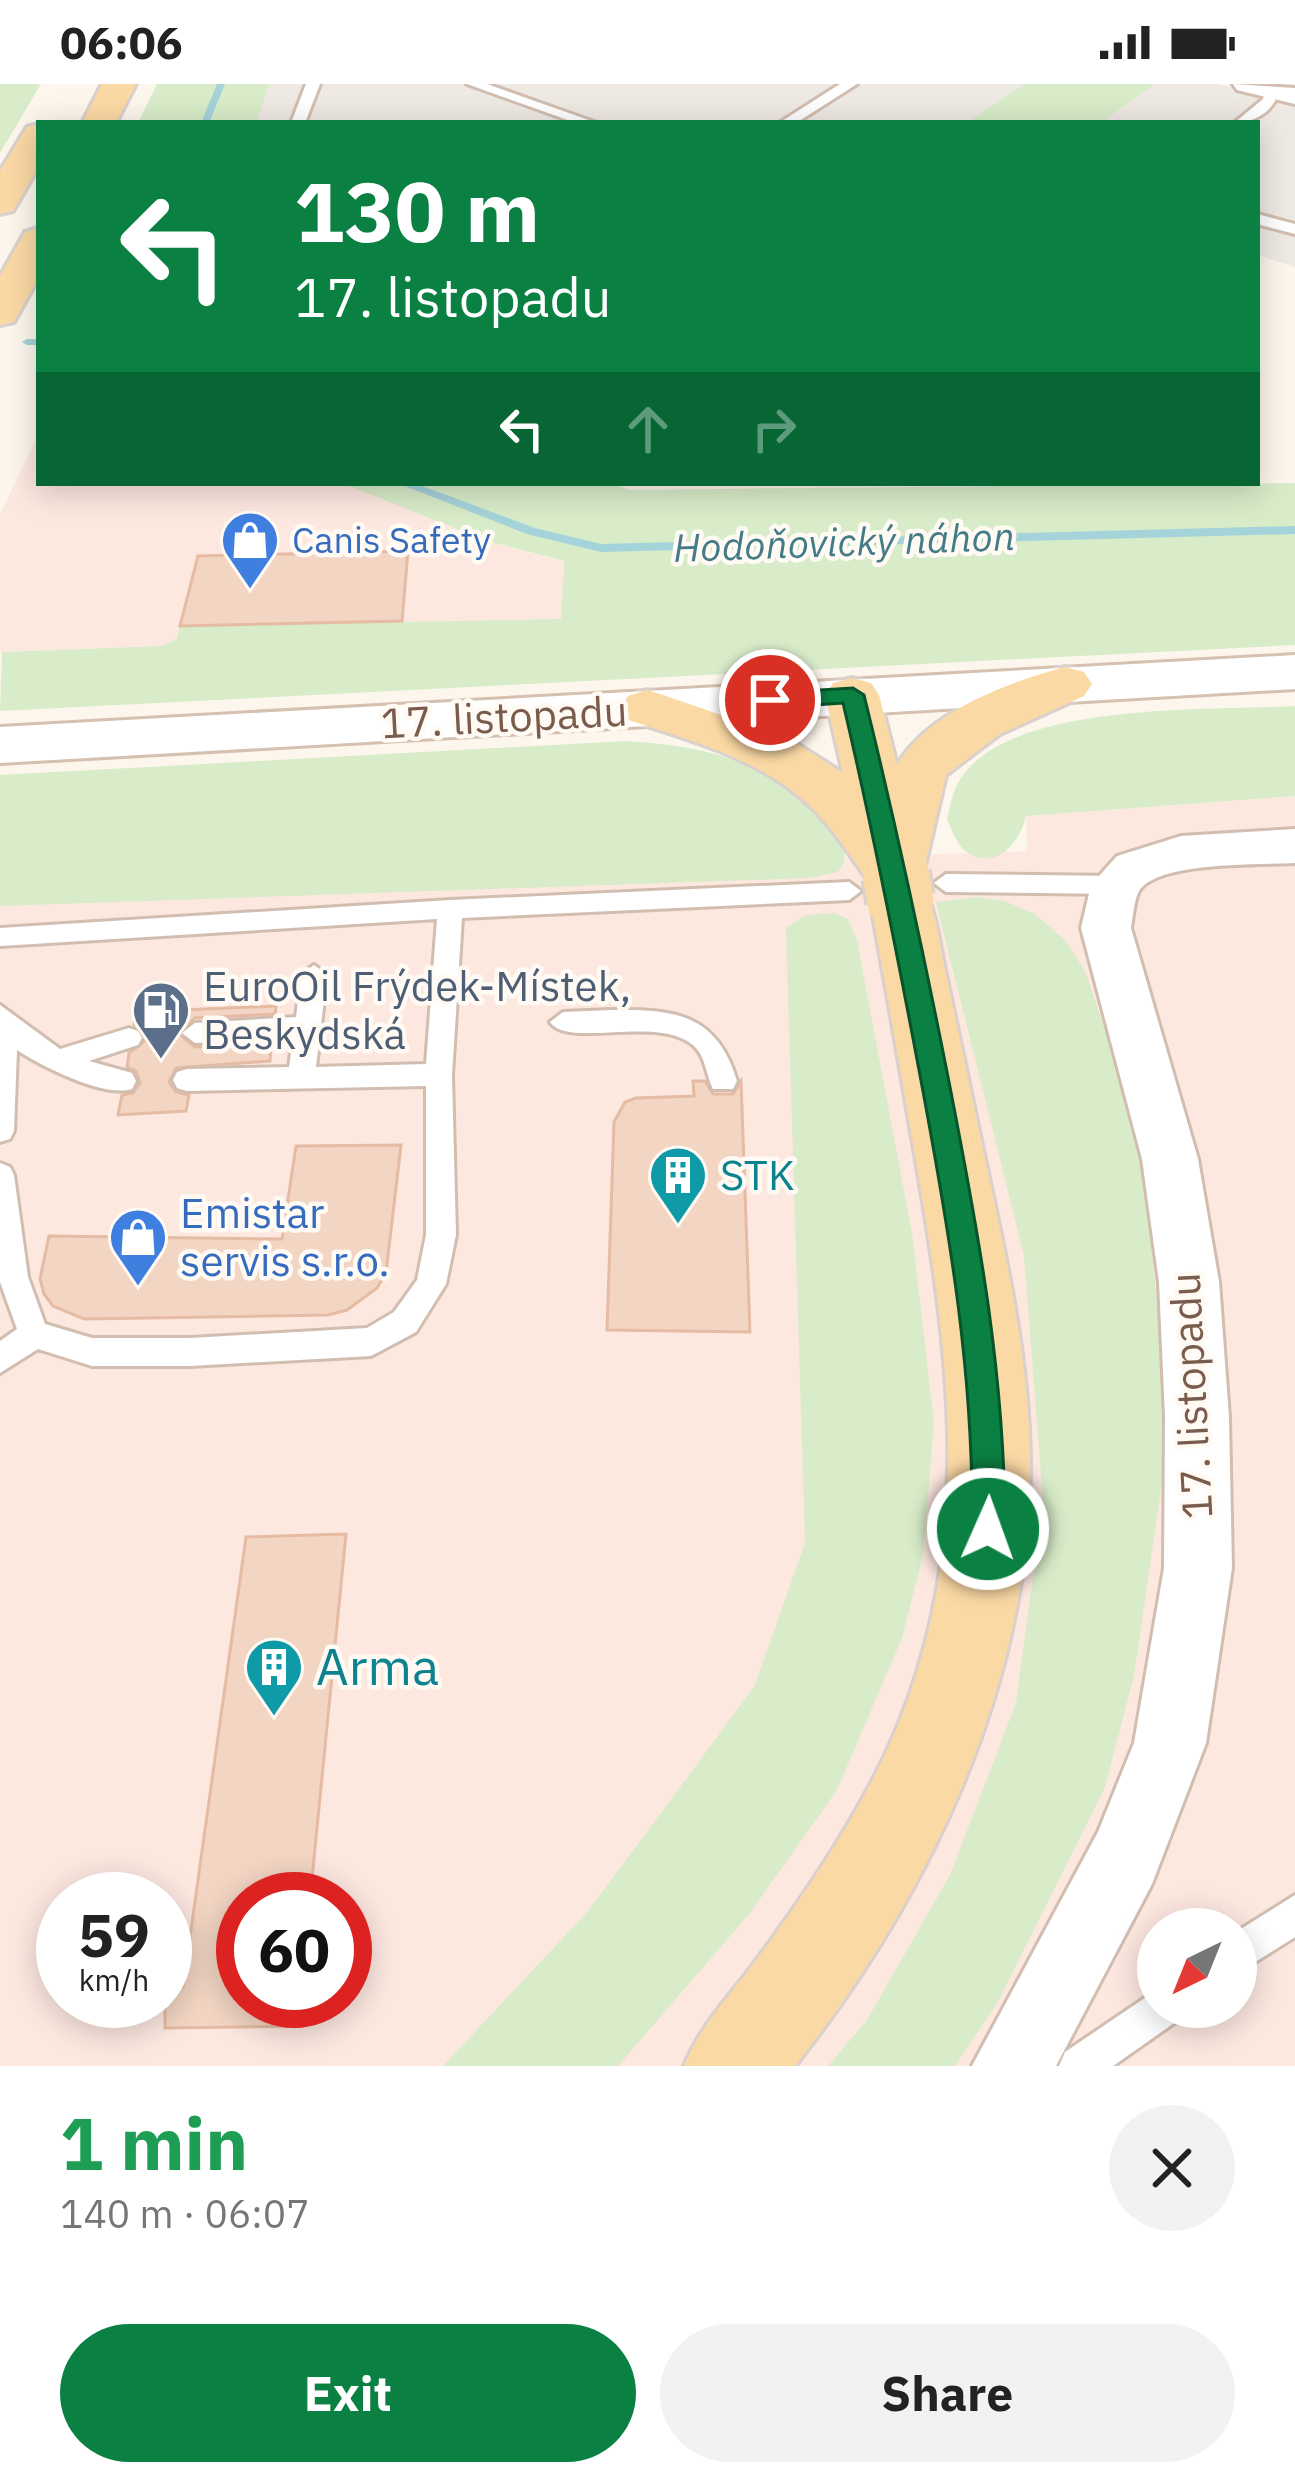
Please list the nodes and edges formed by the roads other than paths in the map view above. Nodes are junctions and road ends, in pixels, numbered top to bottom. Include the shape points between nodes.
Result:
1 (119, 84) edge
2 (313, 84) edge
3 (474, 84) edge
4 (850, 84) edge
5 (1272, 90) edge
6 (101, 120) edge
7 (299, 120) edge
8 (581, 120) edge
9 (791, 120) edge
10 (1245, 120) edge
11 (36, 139) edge
12 (0, 202) edge
13 (1260, 220) edge
14 (1295, 229) edge
15 (36, 246) edge
16 (0, 313) edge
17 (1295, 672) edge
18 (1065, 684) junction
19 (853, 695) junction
20 (646, 709) junction
21 (0, 745) edge
22 (1295, 846) edge
23 (1115, 885) junction
24 (898, 887) junction
25 (450, 909) junction
26 (0, 937) edge
27 (314, 975) dead end
28 (3, 1020) edge
29 (563, 1022) dead end
30 (308, 1027) junction
31 (195, 1033) dead end
32 (129, 1038) dead end
33 (57, 1060) junction
34 (302, 1074) junction
35 (439, 1075) junction
36 (188, 1080) dead end
37 (122, 1081) dead end
38 (724, 1081) dead end
39 (0, 1131) edge
40 (0, 1175) edge
41 (34, 1334) junction
42 (0, 1359) edge
43 (1295, 1914) edge
44 (1257, 1940) edge
45 (1137, 2025) edge
46 (733, 2066) edge
47 (1012, 2066) edge
48 (1078, 2066) edge

1 - 6 main road
2 - 7 lane
3 - 8 lane
4 - 9 lane
5 - 10 lane
11 - 12 main road
13 - 14 lane
15 - 16 main road
17 - 18 main road, 17. listopadu
18 - 19 main road, 17. listopadu
18 - 24 main road via 958,737 927,765 915,781
19 - 20 main road, 17. listopadu
19 - 24 main road
20 - 21 main road, 17. listopadu
20 - 24 main road via 760,746 814,778
22 - 23 street via 1181,853 1134,868
23 - 24 lane
23 - 47 street, 17. listopadu via 1106,928 1170,1159 1189,1282 1198,1568 1170,1743 1125,1857
24 - 25 lane
24 - 46 main road via 972,1273 987,1395 991,1460 979,1599 938,1740 898,1827 826,1949
25 - 26 lane
25 - 35 lane
27 - 30 lane
28 - 33 lane
28 - 39 lane
29 - 38 lane via 672,1022 703,1034 720,1054
30 - 31 lane
30 - 34 lane
32 - 33 lane
33 - 37 lane
34 - 35 lane
34 - 36 lane
35 - 41 lane via 441,1235 430,1284 405,1322 371,1342 190,1352 92,1352
40 - 41 lane via 13,1277
41 - 42 lane
43 - 44 lane
45 - 48 lane

